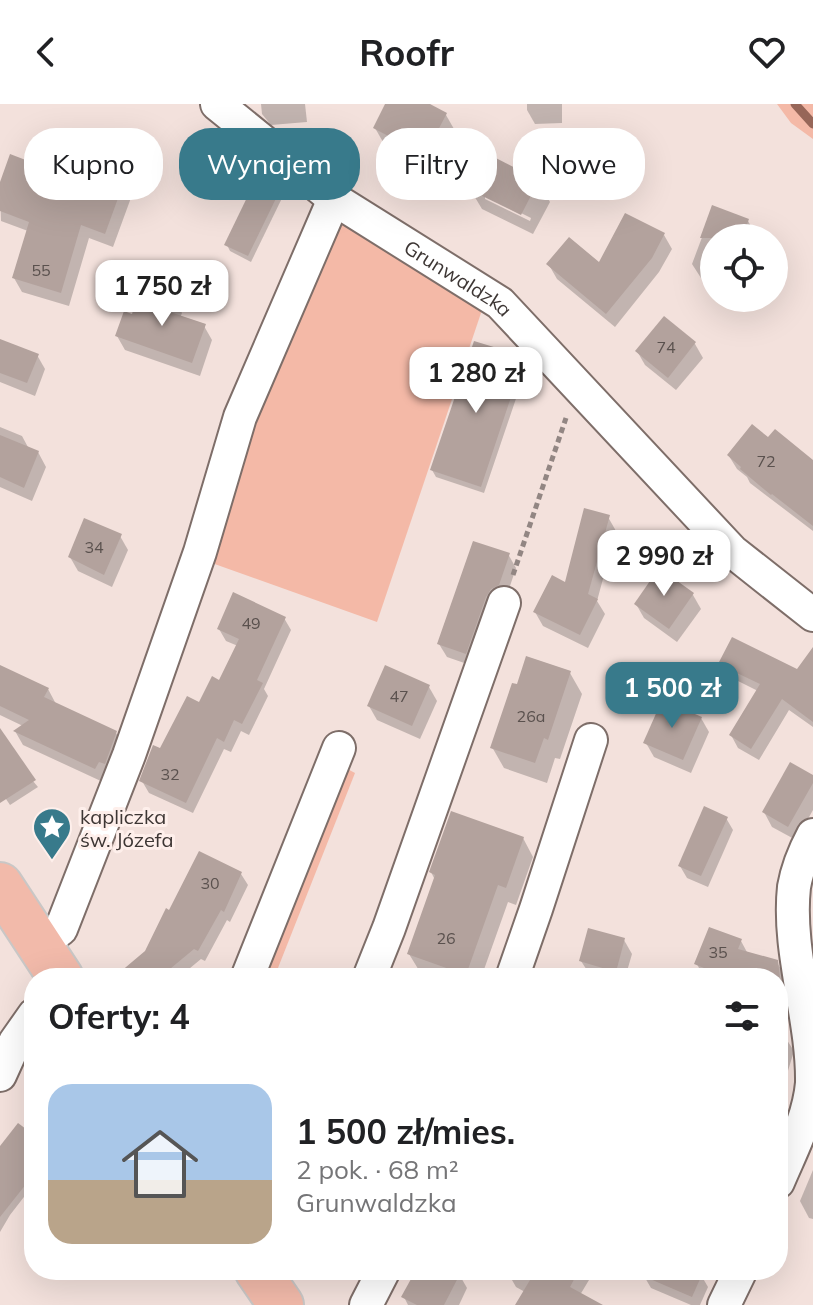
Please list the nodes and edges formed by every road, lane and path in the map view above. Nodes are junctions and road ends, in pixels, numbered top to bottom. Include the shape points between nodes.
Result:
1 (217, 104) edge
2 (247, 128) edge
3 (334, 200) edge
4 (336, 200) edge
5 (577, 386) junction
6 (504, 603) joint
7 (813, 615) edge
8 (591, 740) dead end
9 (339, 748) dead end
10 (813, 835) edge
11 (0, 885) edge
12 (50, 962) edge
13 (251, 968) edge
14 (373, 968) edge
15 (515, 968) edge
16 (24, 1029) edge
17 (0, 1075) edge
18 (812, 1086) edge
19 (788, 1158) edge
20 (264, 1280) edge
21 (379, 1280) edge
22 (736, 1280) edge
23 (281, 1305) edge
24 (366, 1305) edge
25 (724, 1305) edge

1 - 2 street, Grunwaldzka
3 - 12 street via 240,417 195,566
4 - 5 street, Grunwaldzka via 500,303
5 - 6 path
5 - 7 street, Grunwaldzka via 732,551
6 - 14 street
8 - 15 street
9 - 13 street
10 - 18 street via 795,885 793,920 813,1055
11 - 12 highway
16 - 17 street
18 - 19 street
20 - 23 highway
21 - 24 street
22 - 25 street

